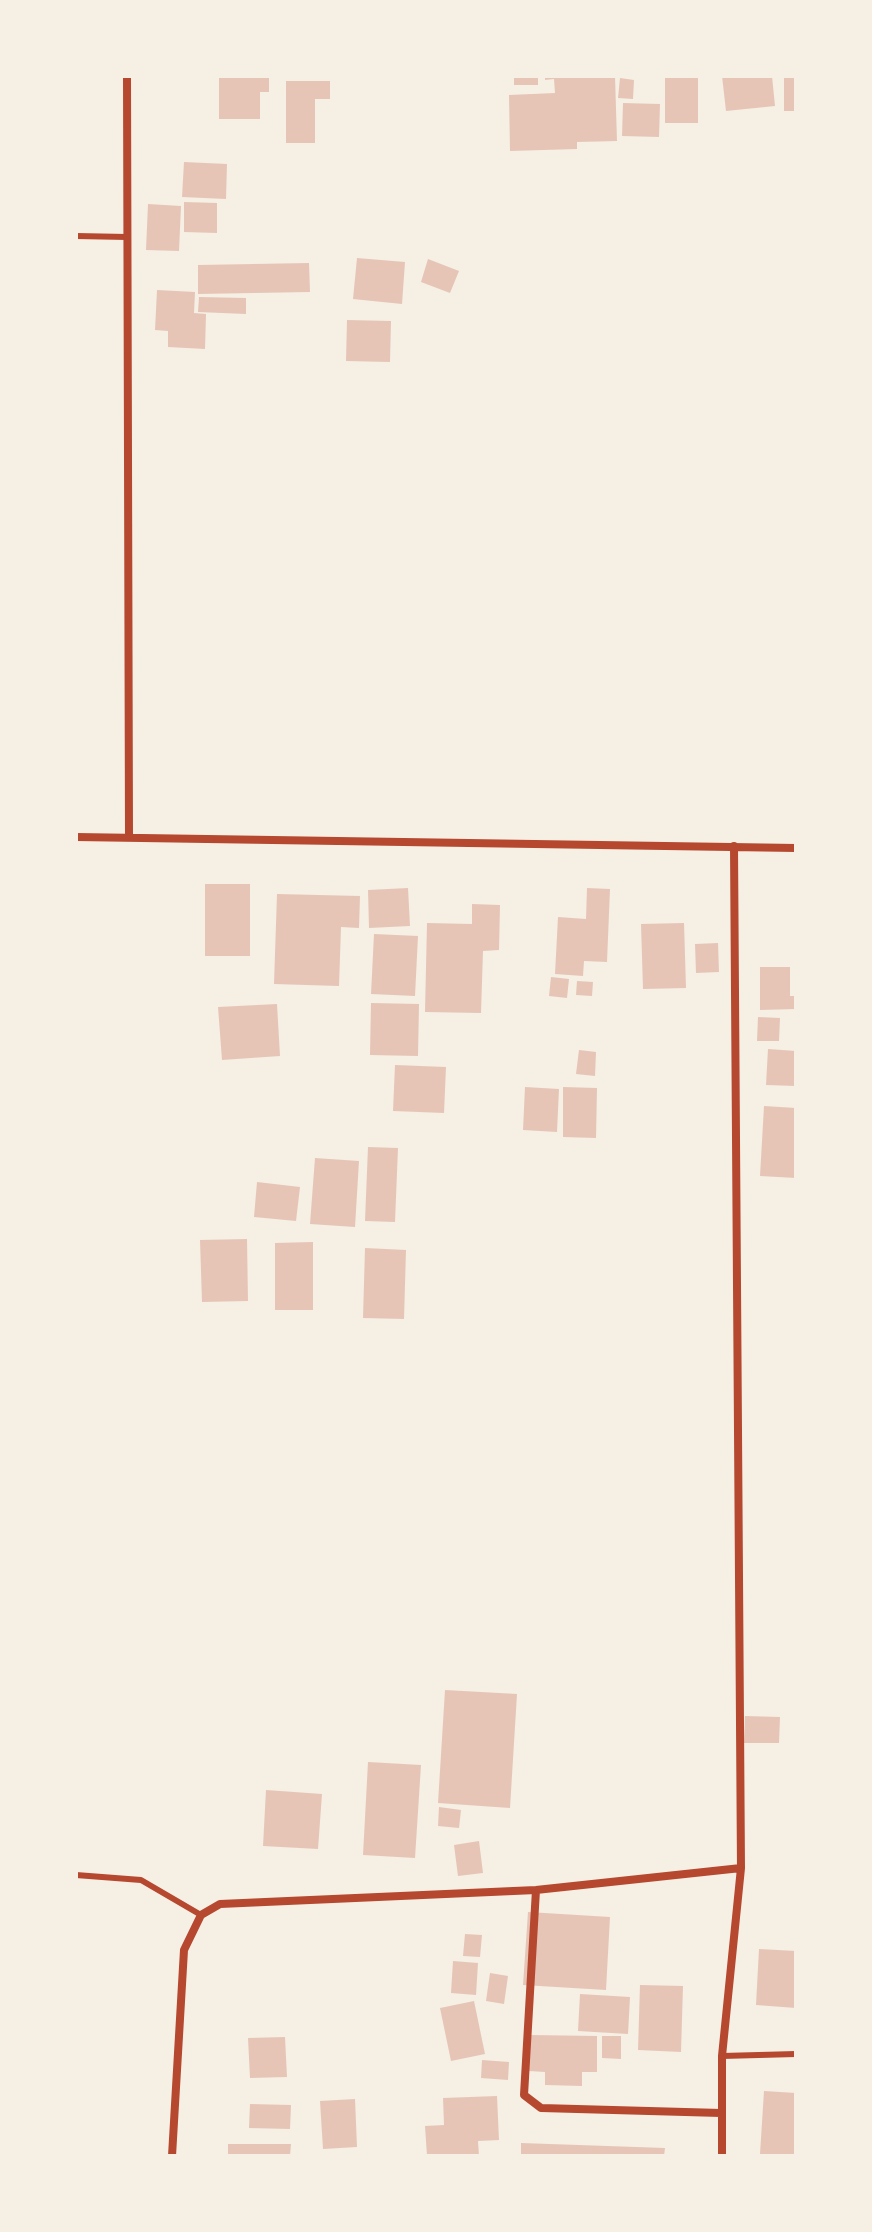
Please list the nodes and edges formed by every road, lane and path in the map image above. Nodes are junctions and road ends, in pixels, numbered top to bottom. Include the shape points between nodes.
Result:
1 (127, 76) edge
2 (76, 236) edge
3 (127, 237) junction
4 (76, 837) edge
5 (129, 837) junction
6 (734, 846) junction
7 (796, 848) edge
8 (741, 1868) junction
9 (76, 1875) edge
10 (536, 1890) junction
11 (201, 1915) junction
12 (796, 2054) edge
13 (722, 2056) junction
14 (721, 2113) junction
15 (172, 2156) edge
16 (722, 2156) edge

1 - 3 street
2 - 3 lane
3 - 5 street
4 - 5 street
5 - 6 street
6 - 7 street
6 - 8 street
8 - 10 street
8 - 13 street
9 - 11 lane via 141,1880
10 - 11 street via 220,1904
10 - 14 street via 524,2095 541,2108
11 - 15 street via 184,1950
12 - 13 lane
13 - 14 street
14 - 16 street

